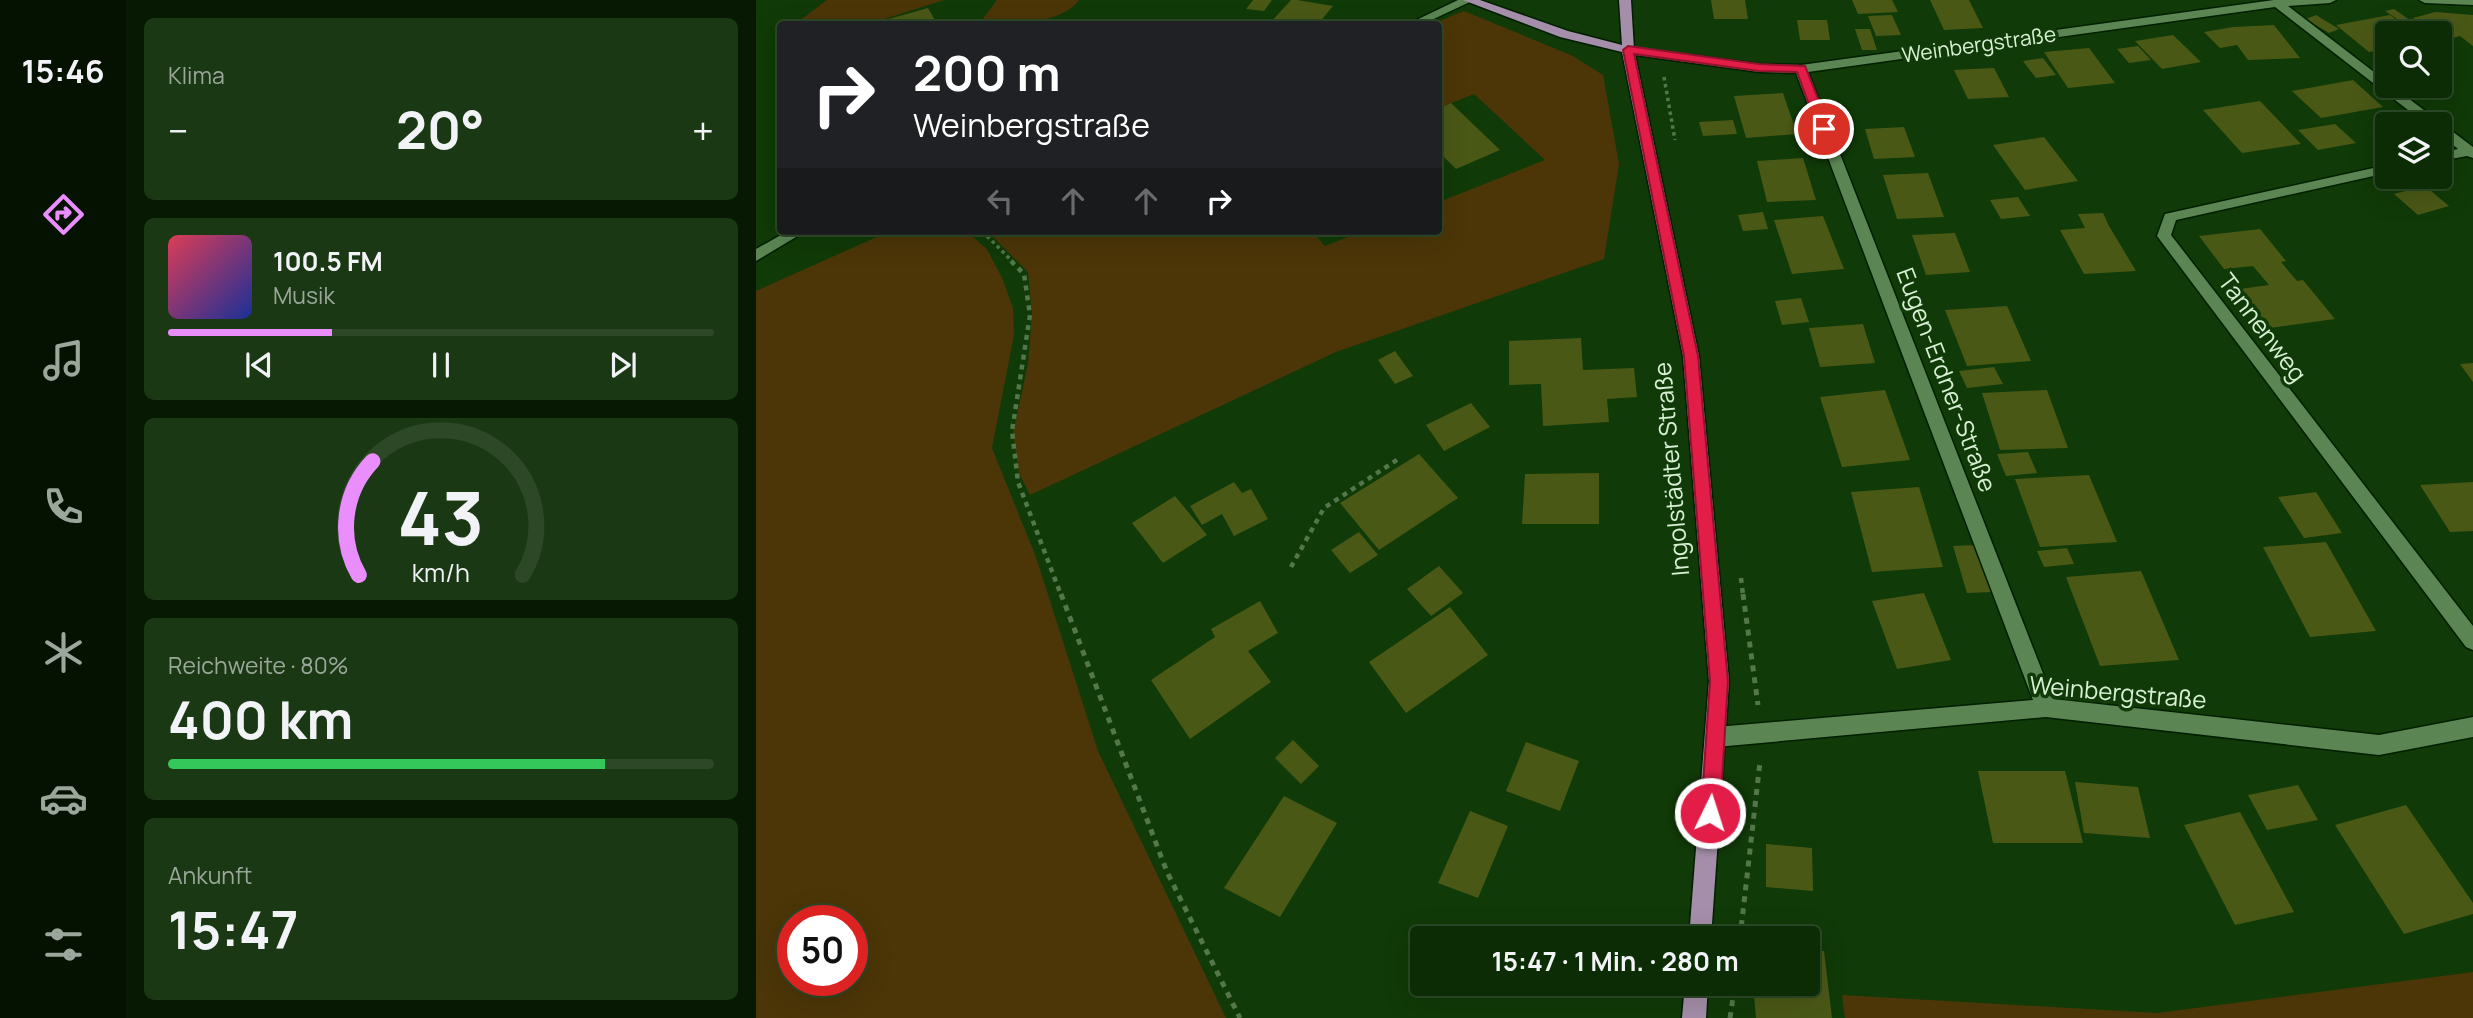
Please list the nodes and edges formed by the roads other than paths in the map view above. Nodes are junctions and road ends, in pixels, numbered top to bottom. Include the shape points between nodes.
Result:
1 (1469, 0) edge
2 (1625, 0) edge
3 (2330, 0) edge
4 (2425, 0) edge
5 (2473, 2) edge
6 (2277, 3) junction
7 (1422, 21) edge
8 (1628, 50) junction
9 (1801, 69) junction
10 (2418, 112) edge
11 (2452, 138) edge
12 (2471, 153) edge
13 (2452, 155) edge
14 (2375, 172) edge
15 (792, 235) edge
16 (756, 256) edge
17 (2473, 641) edge
18 (2046, 708) junction
19 (2473, 727) edge
20 (1716, 737) junction
21 (1701, 926) edge
22 (1696, 996) edge
23 (1693, 1018) edge

1 - 7 street
1 - 8 main road via 1564,34
2 - 8 main road, Ingolstädter Straße
3 - 6 street, Weinbergstraße
4 - 5 street
6 - 9 street, Weinbergstraße
6 - 10 street
8 - 9 street, Weinbergstraße via 1759,68
8 - 20 main road, Ingolstädter Straße via 1691,356 1719,681
9 - 18 street, Eugen-Erdner-Straße
11 - 12 street
12 - 13 street
14 - 17 street, Tannenweg via 2169,217 2164,236
15 - 16 street
18 - 19 street, Weinbergstraße via 2379,745
18 - 20 street, Weinbergstraße
20 - 21 main road, Ingolstädter Straße
22 - 23 main road

